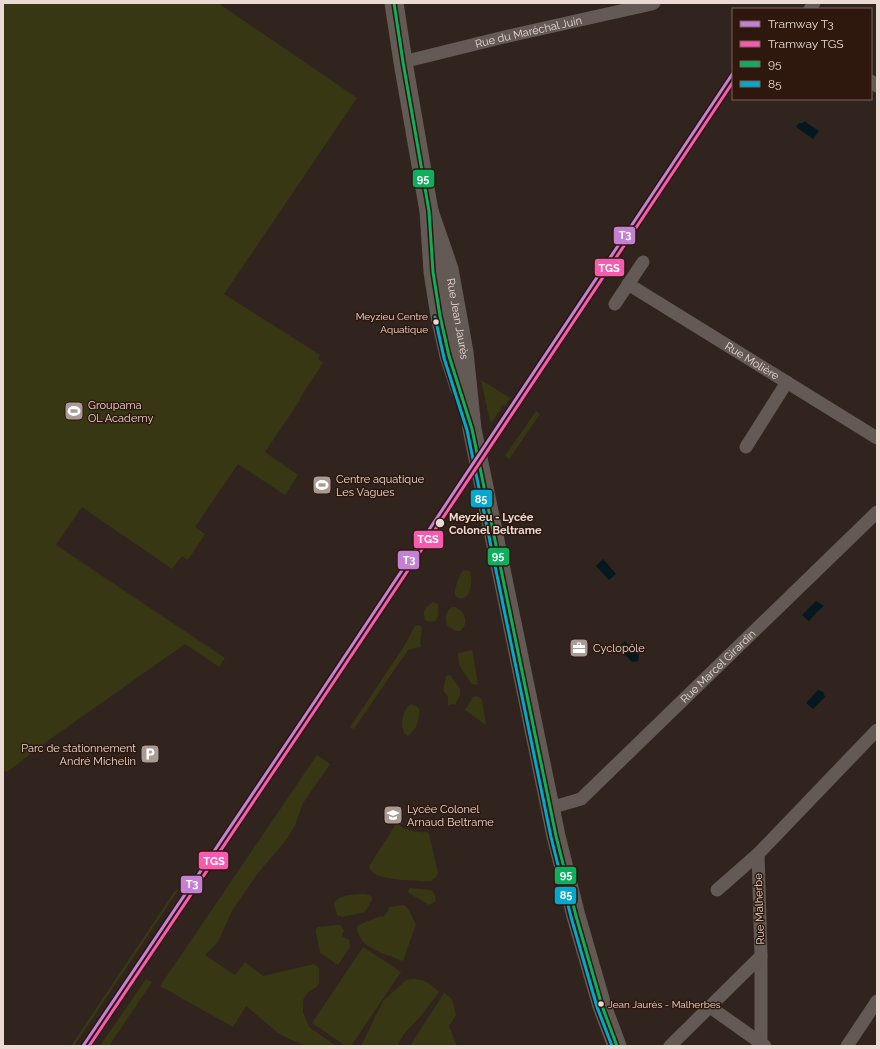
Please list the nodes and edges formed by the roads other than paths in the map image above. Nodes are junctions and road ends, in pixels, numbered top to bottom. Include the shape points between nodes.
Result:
1 (394, 3) edge
2 (654, 3) edge
3 (403, 62) junction
4 (643, 262) dead end
5 (628, 284) junction
6 (615, 304) dead end
7 (787, 382) junction
8 (877, 438) edge
9 (746, 447) dead end
10 (877, 512) edge
11 (877, 730) edge
12 (550, 808) junction
13 (758, 854) junction
14 (717, 890) dead end
15 (761, 956) junction
16 (877, 1001) edge
17 (710, 1006) junction
18 (763, 1045) edge
19 (617, 1046) edge
20 (670, 1046) edge
21 (847, 1046) edge

1 - 3 main road, Rue Jean Jaurès
2 - 3 street, Rue du Maréchal Juin
3 - 12 main road, Rue Jean Jaurès via 428,211 448,269 464,352 472,429
4 - 5 street
5 - 6 street
5 - 7 street, Rue Molière
7 - 8 street, Rue Molière
7 - 9 street
10 - 12 street, Rue Marcel Girardin via 581,799
11 - 13 street, Rue Malherbe
12 - 19 main road, Rue Jean Jaurès via 576,916 602,1006
13 - 14 street, Rue Malherbe
13 - 15 street, Rue Malherbe
15 - 17 street, Rue Malherbe
15 - 18 street
16 - 21 street
17 - 18 street
17 - 20 street, Rue Malherbe

